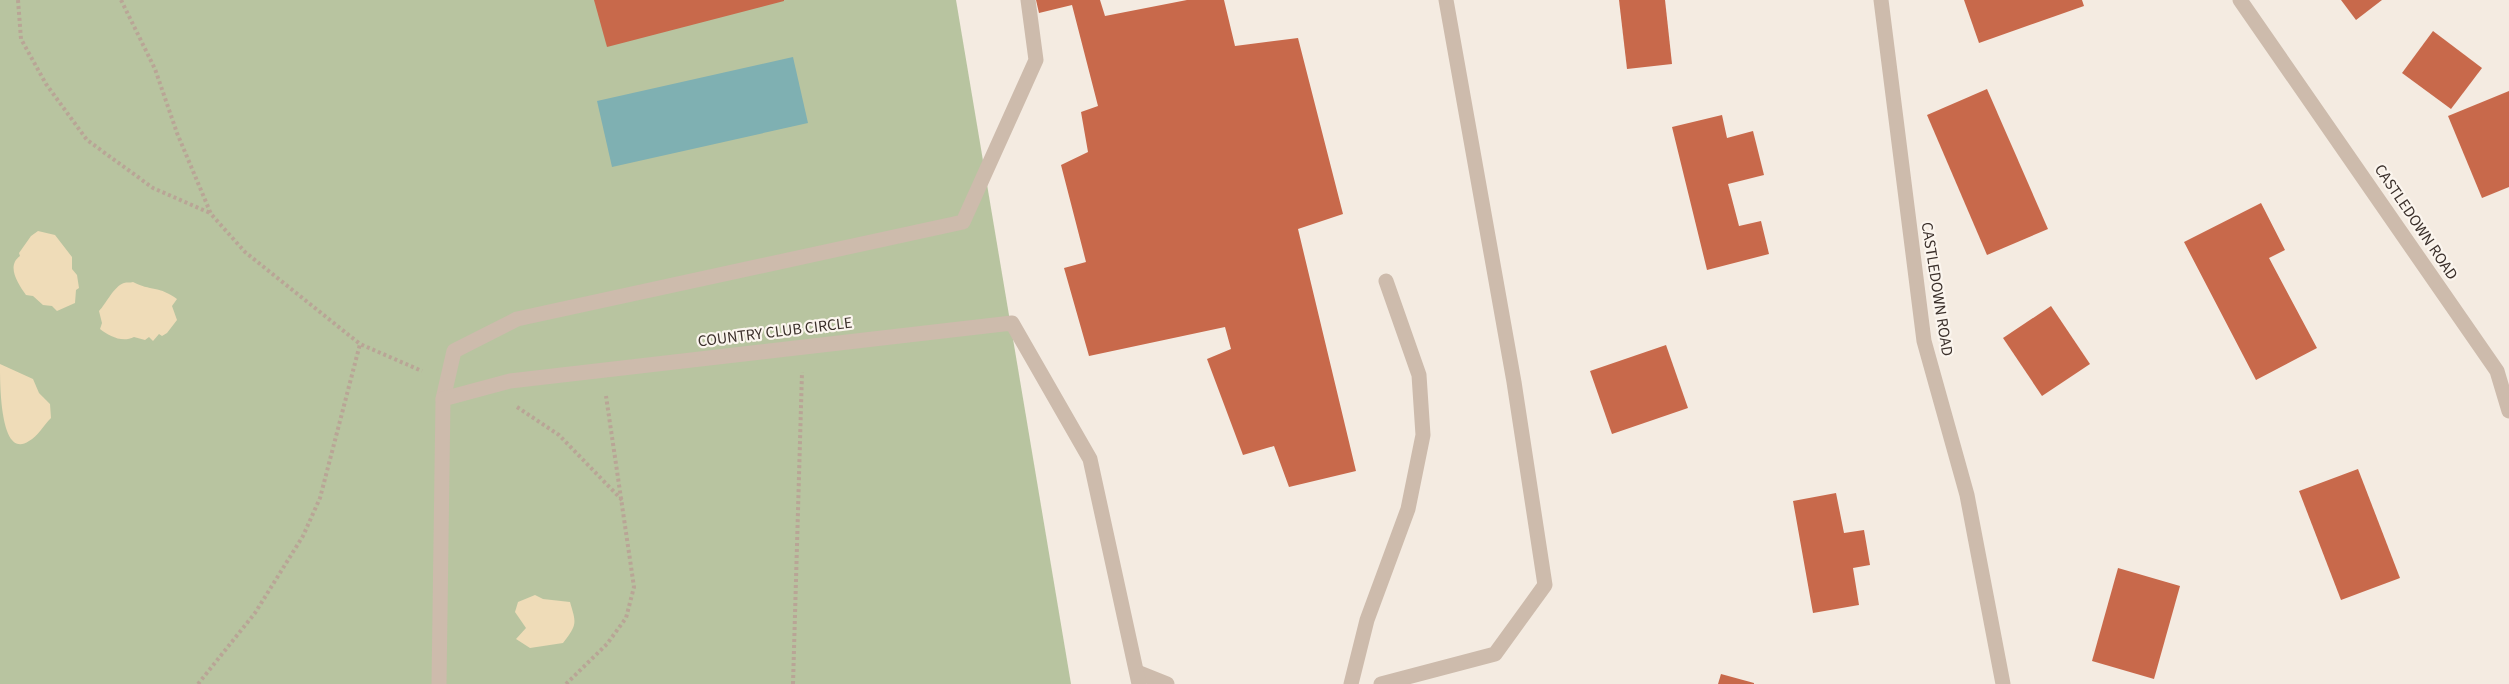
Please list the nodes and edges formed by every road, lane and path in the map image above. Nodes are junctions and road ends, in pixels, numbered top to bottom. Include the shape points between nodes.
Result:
1 (18, 0) edge
2 (121, 0) edge
3 (1028, 0) edge
4 (1446, 0) edge
5 (1881, 0) edge
6 (2240, 0) edge
7 (211, 213) junction
8 (1386, 281) dead end
9 (360, 344) junction
10 (803, 347) junction
11 (602, 370) junction
12 (448, 377) junction
13 (487, 387) junction
14 (443, 399) junction
15 (2509, 411) edge
16 (622, 500) junction
17 (1138, 678) edge
18 (198, 684) edge
19 (439, 684) edge
20 (566, 684) edge
21 (793, 684) edge
22 (1167, 684) edge
23 (1351, 684) edge
24 (1381, 684) edge
25 (2003, 684) edge

1 - 7 path via 21,39 46,84 87,140 153,188
2 - 7 path via 155,69
3 - 12 street via 1036,60 963,222 517,319 454,351
4 - 24 street via 1514,382 1545,585 1496,654
5 - 25 street, CASTLEDOWN ROAD via 1924,341 1967,495
6 - 15 street, CASTLEDOWN ROAD via 2497,371
7 - 9 path via 260,265
8 - 23 street via 1419,375 1423,435 1408,509 1367,620
9 - 12 path via 421,371
9 - 18 path via 320,498 303,536 255,613
10 - 11 street, COUNTRY CLUB CIRCLE
10 - 17 street, COUNTRY CLUB CIRCLE via 1012,323 1090,459
10 - 21 path
11 - 13 street, COUNTRY CLUB CIRCLE
11 - 16 path
12 - 14 street
13 - 14 street, COUNTRY CLUB CIRCLE
13 - 16 path via 559,435
14 - 19 street
16 - 20 path via 634,587 626,618 607,644
17 - 22 street

